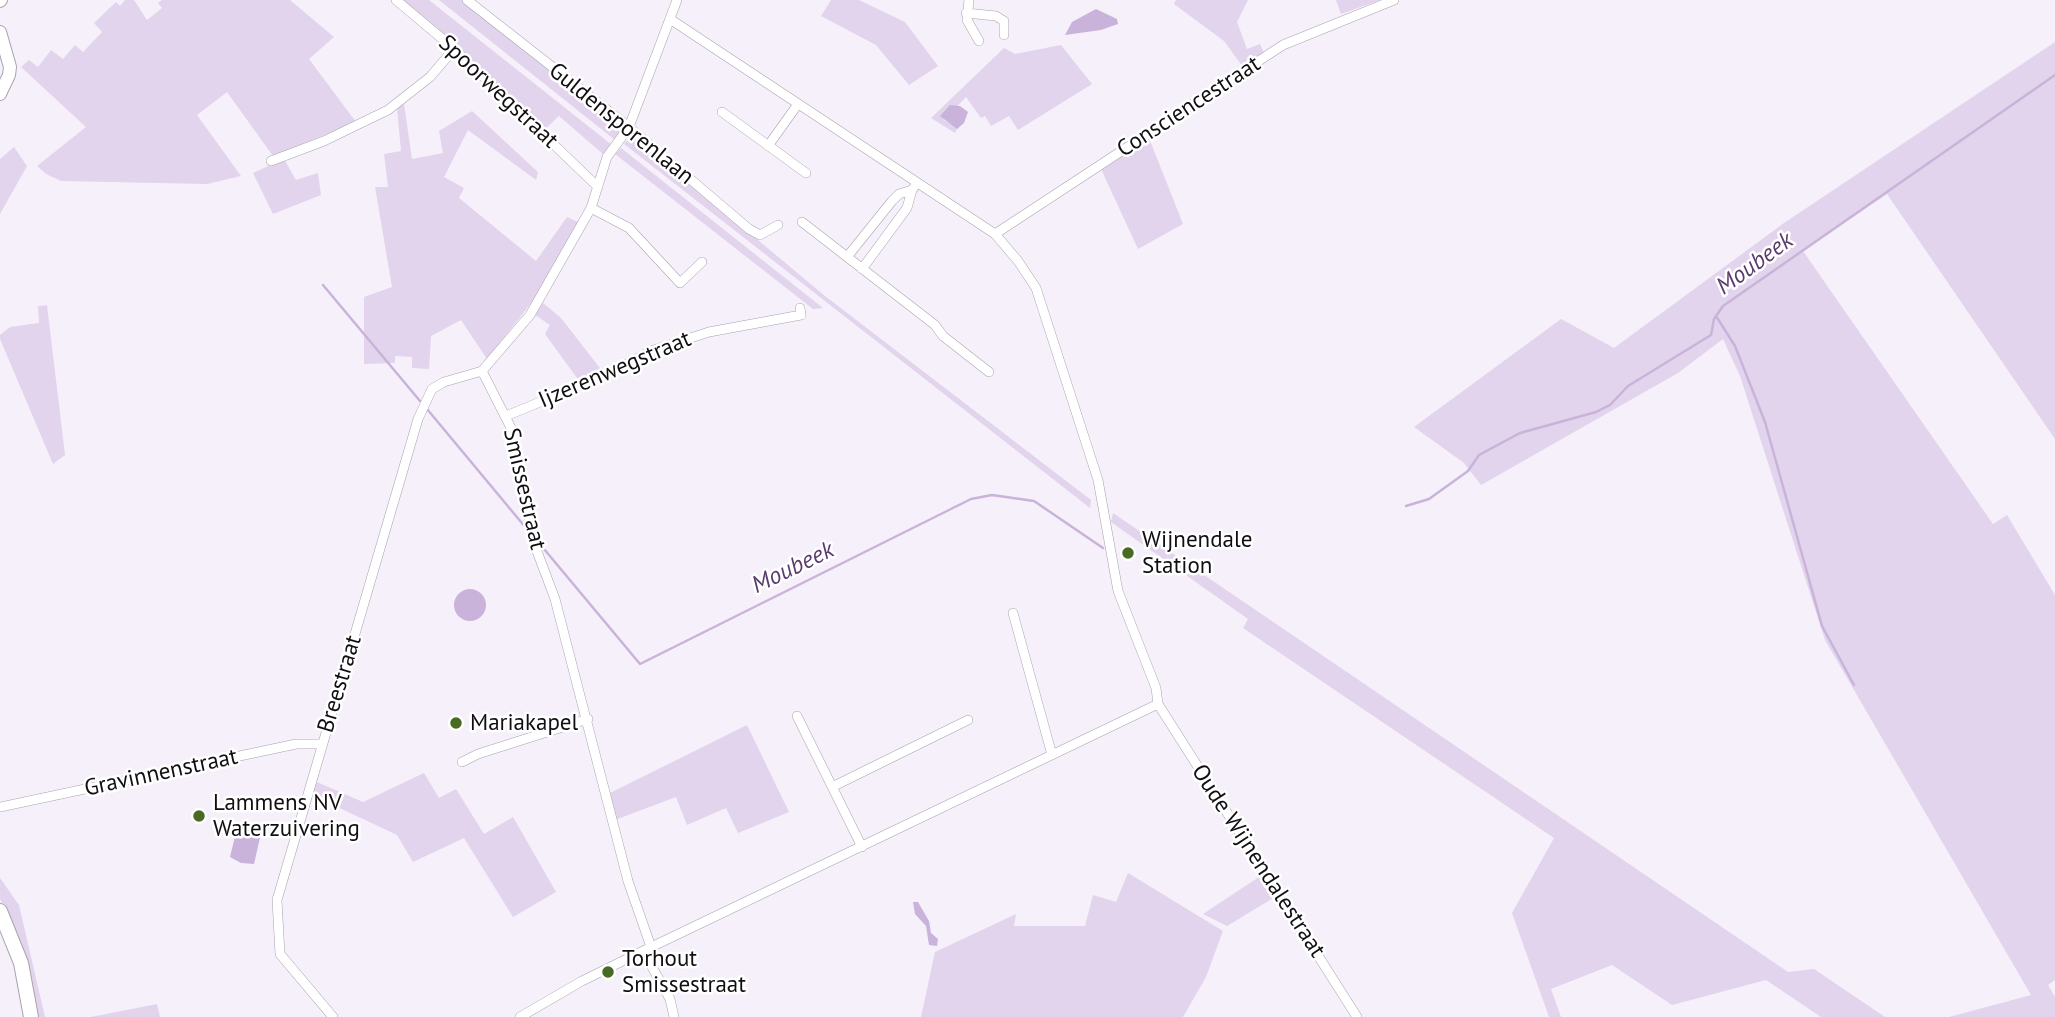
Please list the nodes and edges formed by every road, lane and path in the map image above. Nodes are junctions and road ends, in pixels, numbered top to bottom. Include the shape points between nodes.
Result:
1 (396, 0) edge
2 (467, 0) edge
3 (969, 0) edge
4 (1394, 0) edge
5 (674, 2) edge
6 (966, 13) junction
7 (670, 19) junction
8 (0, 32) edge
9 (1003, 35) dead end
10 (979, 41) dead end
11 (454, 49) junction
12 (0, 94) edge
13 (798, 104) junction
14 (722, 111) dead end
15 (628, 129) junction
16 (768, 146) junction
17 (271, 161) dead end
18 (806, 173) dead end
19 (598, 187) junction
20 (915, 187) junction
21 (591, 208) junction
22 (802, 222) dead end
23 (778, 225) dead end
24 (995, 234) junction
25 (847, 257) junction
26 (702, 262) dead end
27 (862, 269) junction
28 (800, 308) dead end
29 (482, 371) junction
30 (989, 373) dead end
31 (506, 416) junction
32 (1013, 613) dead end
33 (1158, 704) junction
34 (797, 716) dead end
35 (588, 719) junction
36 (968, 720) dead end
37 (322, 744) junction
38 (1052, 755) junction
39 (462, 762) dead end
40 (834, 786) junction
41 (0, 807) edge
42 (862, 847) junction
43 (0, 911) edge
44 (647, 949) junction
45 (31, 1017) edge
46 (333, 1017) edge
47 (520, 1017) edge
48 (674, 1017) edge
49 (1357, 1017) edge

1 - 11 street, Spoorwegstraat
2 - 15 street, Guldensporenlaan
3 - 6 street
4 - 24 street, Consciencestraat via 1283,45
5 - 7 street
6 - 9 street via 996,16 1004,21
6 - 10 street
7 - 13 street
7 - 15 street
8 - 12 street via 10,67
11 - 17 street via 430,77 388,110
11 - 19 street, Spoorwegstraat
13 - 16 street
13 - 20 street
14 - 16 street
15 - 19 street via 607,157
15 - 23 street, Guldensporenlaan via 749,229 760,235
16 - 18 street
19 - 21 street
20 - 24 street
20 - 25 street via 892,201
20 - 27 street via 907,208
21 - 26 street via 629,228 680,283
21 - 29 street via 530,315
22 - 25 street
24 - 33 street, Oude Wijnendalestraat via 1036,288 1098,480 1118,591
25 - 27 street
27 - 30 street
28 - 31 street, Ijzerenwegstraat via 801,315 709,332 651,351 613,372
29 - 31 street, Smissestraat
29 - 37 street, Breestraat via 444,382 432,389 425,402
31 - 35 street, Smissestraat via 535,547 555,599
32 - 38 street
33 - 38 street
33 - 49 street, Oude Wijnendalestraat
34 - 40 street
35 - 39 street
35 - 44 street, Smissestraat
36 - 40 street
37 - 41 street, Gravinnenstraat via 296,744
37 - 46 street, Breestraat via 280,887 276,932 283,960
38 - 42 street
40 - 42 street
42 - 44 street
43 - 45 main road via 21,963
44 - 47 street
44 - 48 street, Smissestraat

